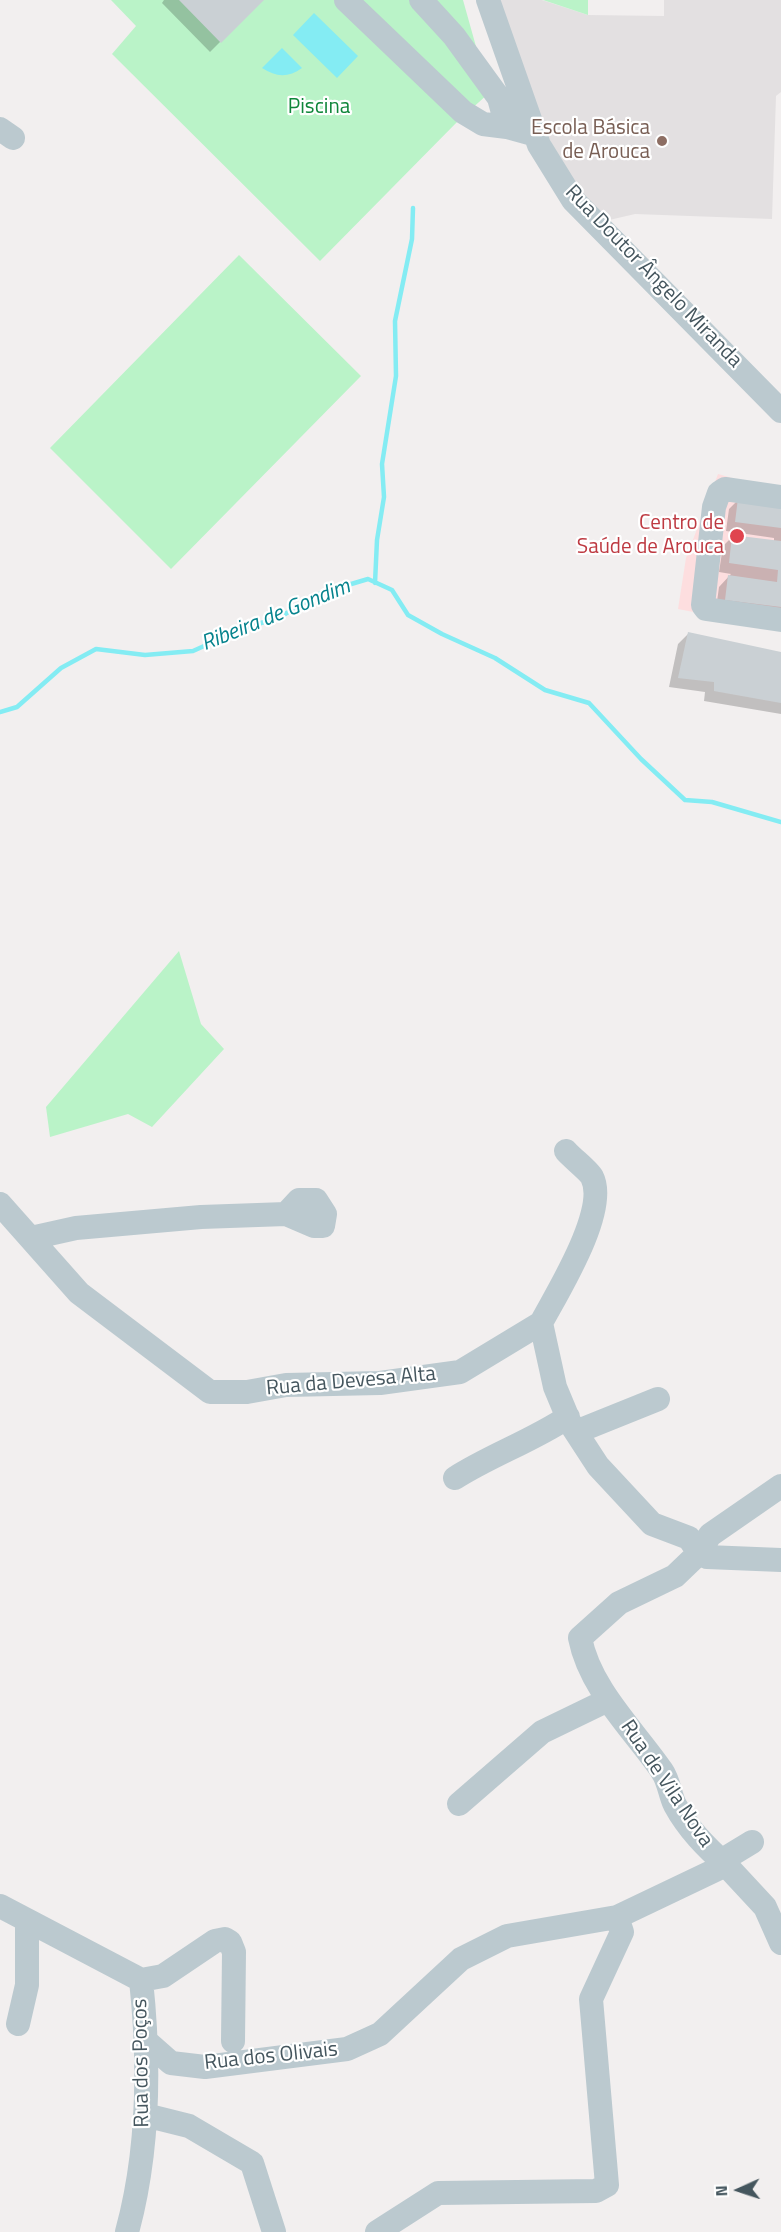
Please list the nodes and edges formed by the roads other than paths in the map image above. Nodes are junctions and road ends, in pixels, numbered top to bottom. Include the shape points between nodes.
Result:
1 (346, 0) edge
2 (421, 0) edge
3 (488, 0) edge
4 (507, 127) junction
5 (536, 135) junction
6 (781, 411) edge
7 (781, 497) edge
8 (781, 620) edge
9 (566, 1151) dead end
10 (0, 1204) edge
11 (286, 1214) dead end
12 (30, 1238) junction
13 (541, 1323) junction
14 (658, 1399) dead end
15 (572, 1425) junction
16 (455, 1478) dead end
17 (781, 1486) edge
18 (699, 1553) junction
19 (781, 1560) edge
20 (608, 1700) junction
21 (459, 1804) dead end
22 (752, 1842) dead end
23 (726, 1865) junction
24 (0, 1906) edge
25 (617, 1917) junction
26 (27, 1920) junction
27 (781, 1942) edge
28 (141, 1980) junction
29 (18, 2024) dead end
30 (146, 2041) junction
31 (232, 2041) dead end
32 (146, 2115) junction
33 (127, 2232) edge
34 (274, 2232) edge
35 (377, 2232) edge

1 - 4 street via 463,112 483,124
2 - 4 street via 454,36 499,98
3 - 5 street, Rua Doutor Ângelo Miranda
4 - 5 street
5 - 6 street, Rua Doutor Ângelo Miranda via 573,200
7 - 8 street via 725,489 719,493 703,605 706,609
9 - 13 street via 592,1176 595,1194 578,1255
10 - 12 street, Rua da Devesa Alta
11 - 12 street via 76,1228
12 - 13 street, Rua da Devesa Alta via 78,1293 210,1392 380,1383 460,1372
13 - 15 street via 555,1387
14 - 15 street
15 - 16 street via 550,1429
15 - 18 street via 598,1466 652,1524 689,1538
17 - 18 street, Rua de Vila Nova via 711,1535
18 - 19 street via 707,1557
18 - 20 street, Rua de Vila Nova via 675,1576 619,1603 580,1638 582,1652
20 - 21 street via 542,1732
20 - 23 street, Rua de Vila Nova via 664,1773 675,1804 698,1840
22 - 23 street, Rua dos Olivais via 729,1856
23 - 25 street, Rua dos Olivais
23 - 27 street via 765,1907
24 - 26 street, Rua dos Poços
25 - 30 street, Rua dos Olivais via 507,1936 461,1959 380,2034 347,2049 205,2067 171,2063
25 - 35 street via 622,1932 591,1999 607,2185 596,2191 438,2193
26 - 28 street, Rua dos Poços
26 - 29 street via 27,1985
28 - 30 street, Rua dos Poços
28 - 31 street via 163,1976 215,1941 230,1942 234,1952
30 - 32 street, Rua dos Poços
32 - 33 street, Rua dos Poços via 138,2191
32 - 34 street via 189,2126 252,2163

